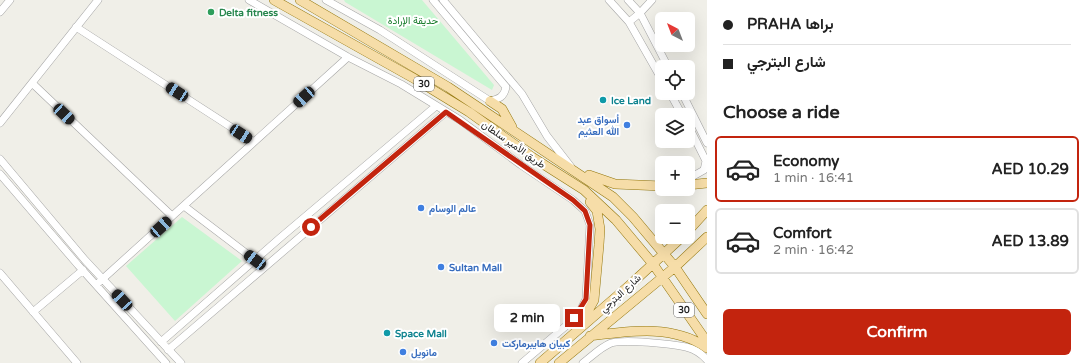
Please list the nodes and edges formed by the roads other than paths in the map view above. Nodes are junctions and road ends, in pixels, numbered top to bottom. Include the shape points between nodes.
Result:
1 (10, 0) edge
2 (98, 0) edge
3 (249, 0) edge
4 (274, 0) edge
5 (300, 0) edge
6 (326, 0) edge
7 (433, 0) edge
8 (443, 0) edge
9 (609, 0) edge
10 (628, 0) edge
11 (652, 0) edge
12 (0, 12) edge
13 (640, 13) junction
14 (629, 22) junction
15 (343, 25) junction
16 (76, 27) junction
17 (338, 36) junction
18 (348, 57) junction
19 (664, 60) edge
20 (655, 68) edge
21 (32, 83) junction
22 (686, 100) edge
23 (490, 101) junction
24 (436, 106) junction
25 (446, 112) junction
26 (0, 123) edge
27 (512, 128) junction
28 (695, 139) edge
29 (254, 142) junction
30 (707, 143) edge
31 (0, 159) edge
32 (571, 167) junction
33 (0, 174) edge
34 (695, 175) edge
35 (566, 179) junction
36 (707, 183) edge
37 (695, 184) edge
38 (655, 186) edge
39 (184, 206) junction
40 (707, 210) edge
41 (172, 216) junction
42 (695, 223) edge
43 (707, 237) edge
44 (675, 244) edge
45 (664, 255) junction
46 (255, 260) junction
47 (653, 264) junction
48 (675, 267) junction
49 (83, 270) junction
50 (0, 272) edge
51 (662, 278) junction
52 (103, 279) junction
53 (96, 285) junction
54 (33, 312) junction
55 (707, 314) edge
56 (590, 336) junction
57 (161, 342) junction
58 (566, 342) junction
59 (707, 342) edge
60 (707, 348) edge
61 (168, 350) junction
62 (707, 360) edge
63 (77, 363) edge
64 (166, 363) edge
65 (181, 363) edge
66 (522, 363) edge
67 (540, 363) edge
68 (558, 363) edge
69 (583, 363) edge

1 - 12 street
2 - 16 street
3 - 18 street
4 - 17 main road, طريق الأمير سلطان / 30
5 - 15 main road, طريق الأمير سلطان / 30
6 - 23 street via 380,30
7 - 23 street via 506,87 502,96
8 - 32 street via 522,94 547,136
9 - 14 street
10 - 13 street
11 - 13 street
13 - 14 street
13 - 19 street
14 - 20 street
15 - 17 main road
15 - 27 main road, طريق الأمير سلطان / 30 via 411,64
16 - 21 street
16 - 29 street
17 - 35 main road, طريق الأمير سلطان / 30 via 469,112
18 - 24 street via 401,84
18 - 29 street
21 - 26 street
21 - 41 street
22 - 30 street
23 - 27 main road via 502,109
24 - 25 street
24 - 46 street
25 - 61 street
25 - 66 street, شارع البترجي via 573,200 585,211 590,225 586,299 580,311 567,325
27 - 32 main road, طريق الأمير سلطان / 30
28 - 34 street via 706,161 704,170
29 - 39 street
31 - 52 street
32 - 38 main road via 615,184
32 - 45 main road, طريق الأمير سلطان / 30 via 623,206
33 - 49 street
35 - 47 main road, طريق الأمير سلطان / 30 via 584,190 616,220
35 - 58 main road via 597,210 600,229 594,300 577,331
36 - 37 main road
39 - 41 street
39 - 46 street
40 - 42 main road
41 - 52 street
43 - 48 main road, شارع البترجي
44 - 45 main road, شارع البترجي
45 - 47 main road, شارع البترجي
45 - 48 main road, طريق الأمير سلطان / 30
46 - 57 street
47 - 51 main road, طريق الأمير سلطان / 30
47 - 58 main road, شارع البترجي
48 - 51 main road, شارع البترجي
48 - 55 main road, طريق الأمير سلطان / 30
49 - 53 street
49 - 54 street
50 - 54 street
51 - 56 main road, شارع البترجي
51 - 59 main road, طريق الأمير سلطان / 30
52 - 53 street
52 - 57 street
53 - 64 street
54 - 63 street
56 - 60 main road via 643,331 663,332 689,337
56 - 68 main road, شارع البترجي
57 - 61 street
58 - 67 main road, شارع البترجي
61 - 65 street
62 - 69 street via 702,354 687,348 632,342 612,343

